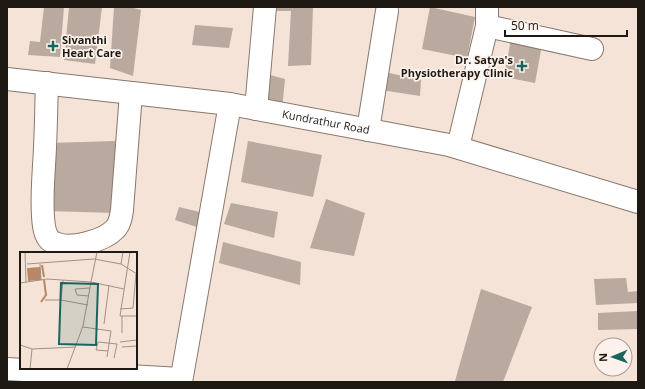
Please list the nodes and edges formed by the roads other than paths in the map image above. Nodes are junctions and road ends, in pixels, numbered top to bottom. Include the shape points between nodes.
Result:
1 (265, 7) edge
2 (387, 11) dead end
3 (487, 17) edge
4 (592, 49) dead end
5 (7, 79) edge
6 (47, 83) junction
7 (131, 93) junction
8 (230, 104) junction
9 (256, 109) junction
10 (368, 130) junction
11 (458, 147) junction
12 (638, 202) edge
13 (7, 369) edge
14 (94, 378) edge
15 (181, 380) edge

1 - 9 street
2 - 10 street
3 - 4 street
3 - 11 street
5 - 6 street, Kundrathur Road
6 - 7 street, Kundrathur Road
6 - 7 street via 44,227 48,238 54,243 67,246 99,239 114,230 120,222
7 - 8 street, Kundrathur Road
8 - 9 street, Kundrathur Road
8 - 15 street
9 - 10 street, Kundrathur Road
10 - 11 street, Kundrathur Road
11 - 12 street, Kundrathur Road
13 - 14 street
14 - 15 street

